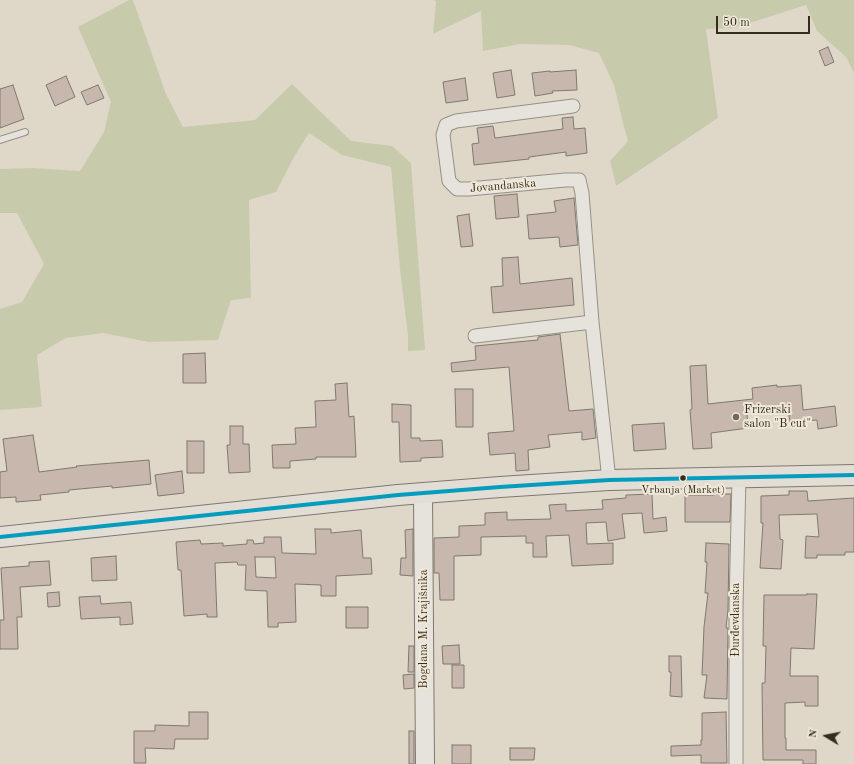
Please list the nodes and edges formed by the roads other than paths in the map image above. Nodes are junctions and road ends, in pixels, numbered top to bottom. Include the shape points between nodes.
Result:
1 (573, 106) dead end
2 (25, 132) dead end
3 (0, 140) edge
4 (592, 322) junction
5 (475, 336) dead end
6 (854, 475) edge
7 (739, 476) junction
8 (609, 480) junction
9 (423, 494) junction
10 (0, 537) edge
11 (425, 764) edge
12 (736, 764) edge

1 - 4 street, Jovandanska via 456,121 446,125 443,135 449,181 457,188 469,190 579,180
2 - 3 lane
4 - 5 street
4 - 8 street, Jovandanska
6 - 7 main road
7 - 8 main road
7 - 12 street, Đurđevdanska
8 - 9 main road
9 - 10 main road
9 - 11 street, Bogdana M. Krajišnika

